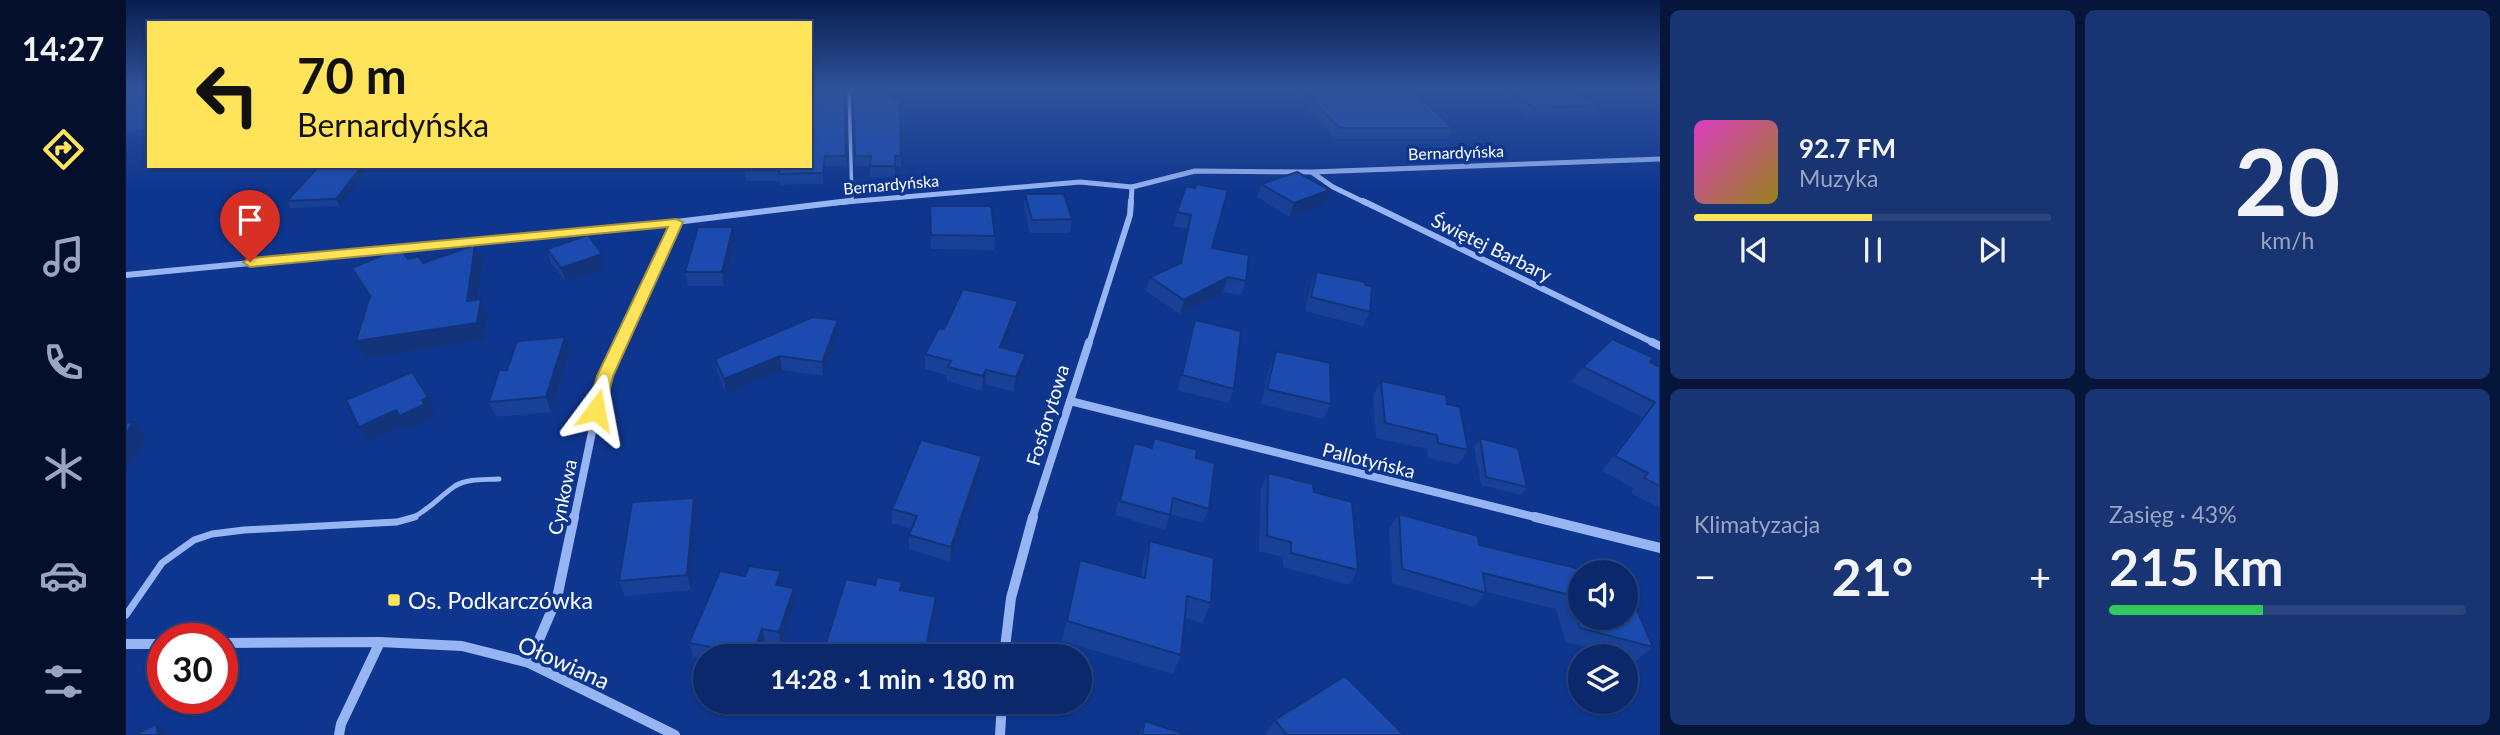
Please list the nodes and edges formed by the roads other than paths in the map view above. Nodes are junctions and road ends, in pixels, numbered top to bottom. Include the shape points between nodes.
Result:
1 (850, 123) edge
2 (1660, 159) edge
3 (1312, 172) junction
4 (1132, 187) junction
5 (852, 201) junction
6 (676, 222) junction
7 (126, 275) edge
8 (1660, 346) edge
9 (1070, 401) junction
10 (499, 479) dead end
11 (1660, 548) edge
12 (126, 615) edge
13 (380, 642) junction
14 (238, 643) edge
15 (126, 644) edge
16 (147, 644) edge
17 (1006, 644) edge
18 (529, 663) junction
19 (1001, 714) edge
20 (339, 735) edge
21 (675, 735) edge
22 (1000, 735) edge

1 - 5 lane
2 - 3 street, Bernardyńska
3 - 4 street, Bernardyńska via 1195,170
3 - 8 street, Świętej Barbary via 1332,187
4 - 5 street, Bernardyńska via 1080,182
4 - 9 street, Fosforytowa via 1130,215
5 - 6 street, Bernardyńska
6 - 7 street, Bernardyńska
6 - 18 street, Cynkowa via 602,383 557,598
9 - 11 street, Pallotyńska
9 - 17 street, Fosforytowa via 1016,575
10 - 12 lane via 457,485 430,508 397,522 244,530 194,540 162,563
13 - 14 street, Ołowiana
13 - 18 street, Ołowiana via 462,646
13 - 20 street
15 - 16 street
18 - 21 street, Ołowiana
19 - 22 street

